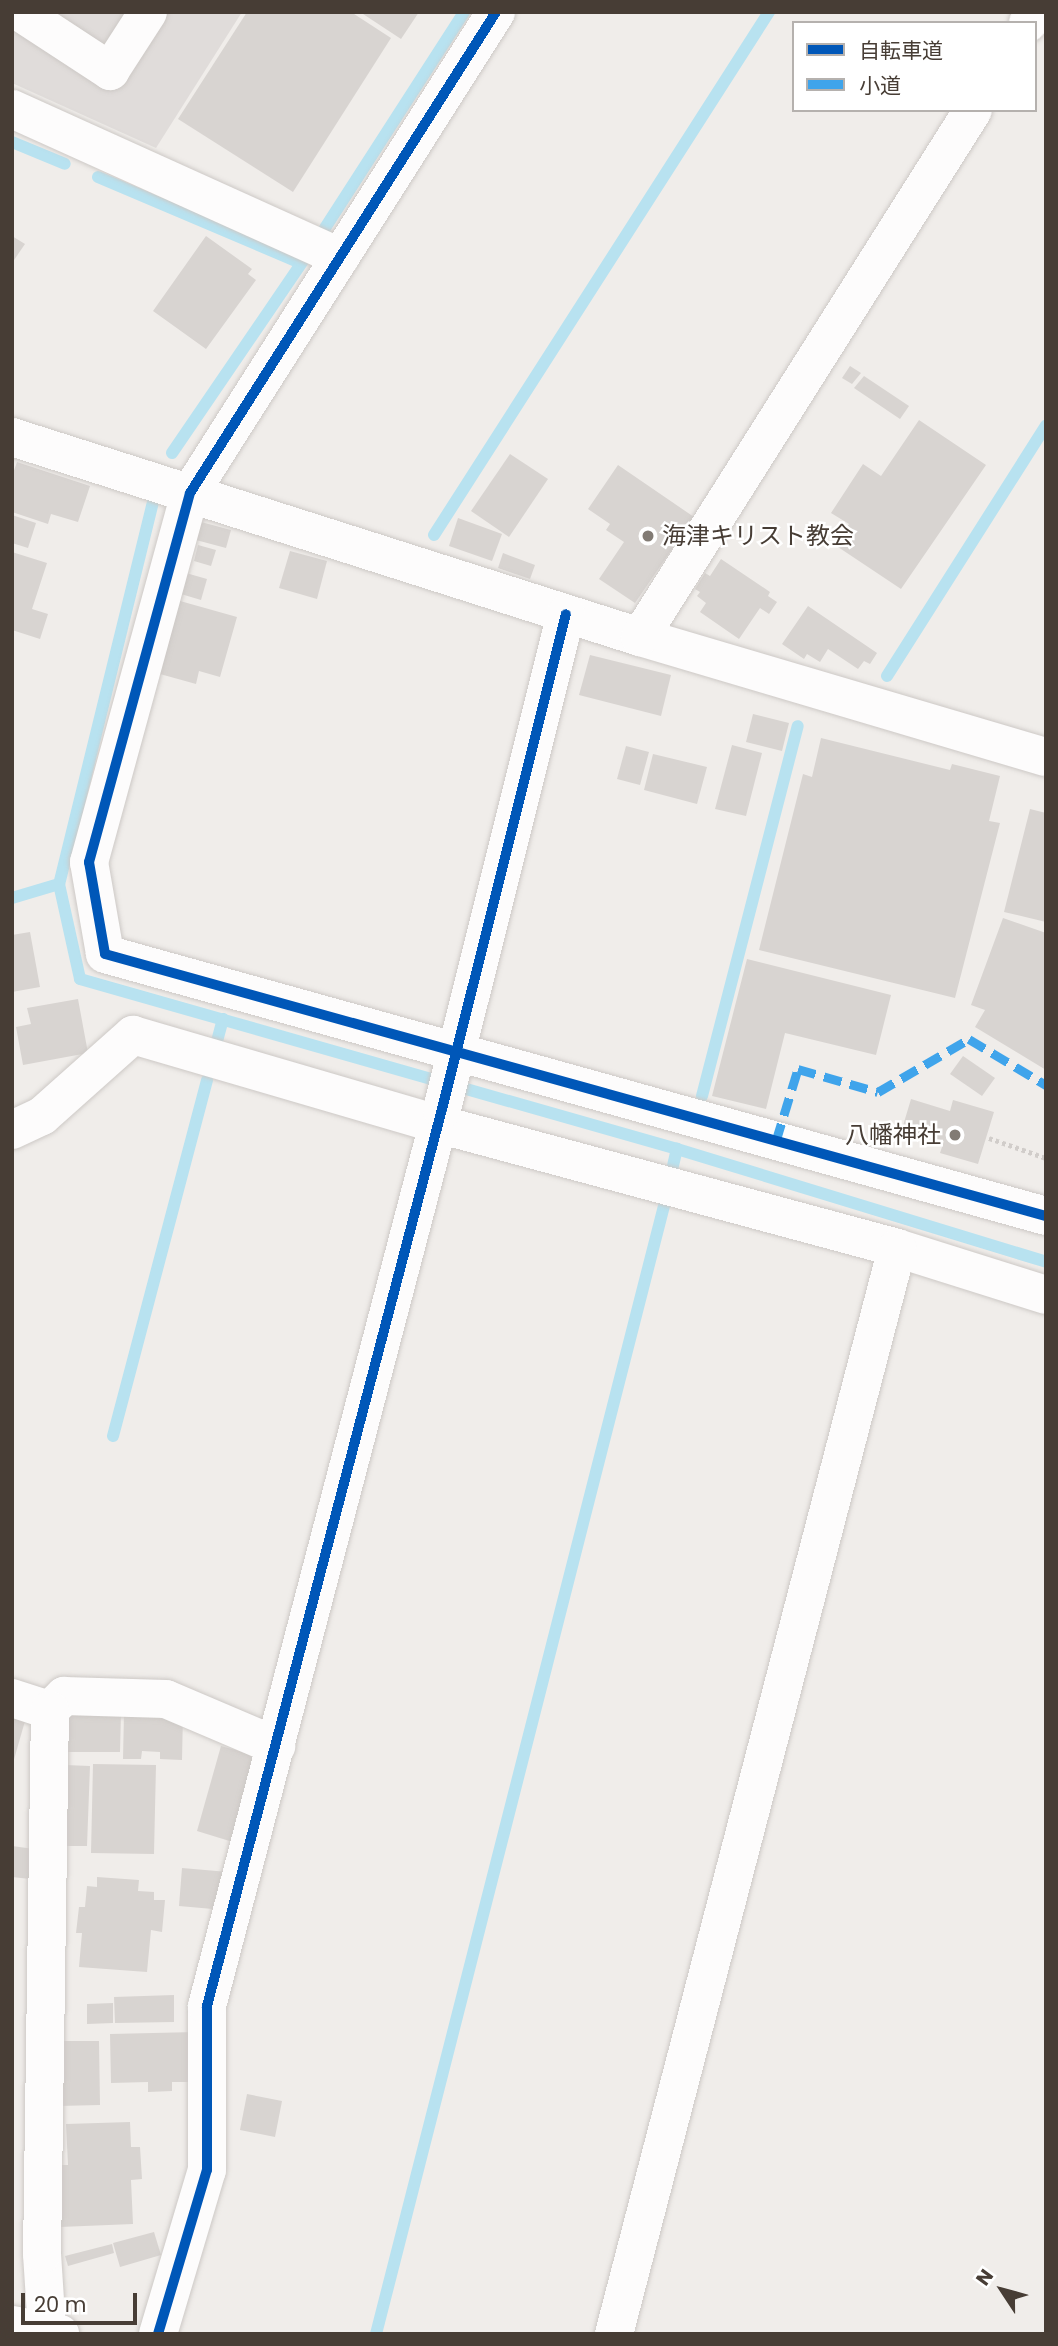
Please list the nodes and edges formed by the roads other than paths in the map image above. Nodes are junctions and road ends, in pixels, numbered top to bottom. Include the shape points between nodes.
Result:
1 (20, 12) edge
2 (148, 12) edge
3 (496, 12) edge
4 (12, 109) edge
5 (972, 112) edge
6 (340, 257) junction
7 (13, 440) edge
8 (190, 493) junction
9 (566, 614) junction
10 (640, 637) junction
11 (1046, 757) edge
12 (454, 1059) junction
13 (440, 1116) junction
14 (12, 1130) edge
15 (1046, 1216) edge
16 (897, 1248) junction
17 (1046, 1295) edge
18 (12, 1698) edge
19 (50, 1710) junction
20 (276, 1746) junction
21 (40, 2330) edge
22 (158, 2334) edge
23 (614, 2334) edge

1 - 2 street via 110,71
3 - 6 street
4 - 6 street
5 - 10 street
6 - 8 street
7 - 8 street
8 - 9 street
8 - 12 street via 89,862 105,954
9 - 10 street
9 - 12 street
10 - 11 street
12 - 13 street
12 - 15 street
13 - 14 street via 133,1035 42,1116
13 - 16 street
13 - 20 street
16 - 17 street
16 - 23 street
18 - 19 street
19 - 20 street via 64,1696 166,1699
19 - 21 street
20 - 22 street via 207,2006 207,2170

